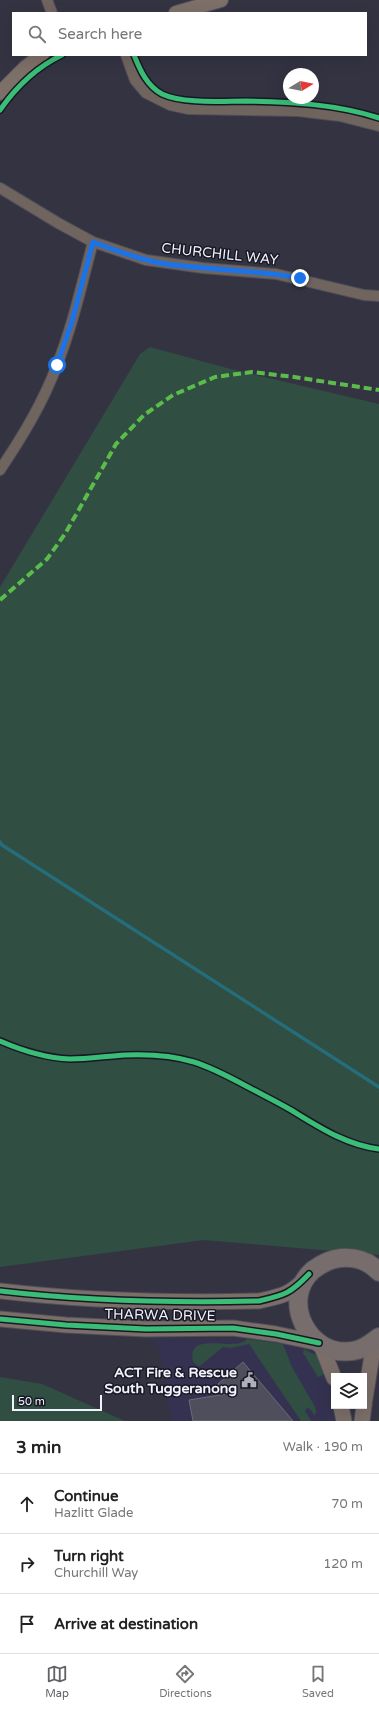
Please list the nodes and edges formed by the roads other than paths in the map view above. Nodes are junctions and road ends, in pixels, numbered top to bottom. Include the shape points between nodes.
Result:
1 (47, 0) edge
2 (221, 0) edge
3 (202, 3) edge
4 (52, 12) edge
5 (179, 12) edge
6 (41, 56) edge
7 (126, 56) edge
8 (0, 93) edge
9 (379, 126) edge
10 (0, 188) edge
11 (93, 242) junction
12 (379, 296) edge
13 (0, 470) edge
14 (371, 1262) edge
15 (379, 1272) edge
16 (309, 1274) junction
17 (0, 1291) edge
18 (0, 1319) edge
19 (379, 1338) edge
20 (320, 1344) junction
21 (332, 1373) edge
22 (367, 1386) edge
23 (342, 1409) edge
24 (364, 1409) edge
25 (344, 1421) edge
26 (362, 1421) edge

1 - 4 street
2 - 3 street
3 - 5 street
6 - 8 street
7 - 9 street via 135,80 156,99 170,106 188,109 298,111 340,116
10 - 11 street, CHURCHILL WAY
11 - 12 street, CHURCHILL WAY via 165,264 276,274 364,296
11 - 13 street via 72,321 57,365 38,409
14 - 15 highway
14 - 16 highway via 349,1257 334,1259 321,1264
16 - 17 main road, THARWA DRIVE via 295,1289 259,1301 114,1300
16 - 20 highway via 301,1287 298,1303 300,1318 308,1332
18 - 20 main road, THARWA DRIVE via 146,1329 234,1328 270,1332
19 - 20 highway via 368,1346 352,1351 336,1351
19 - 22 main road via 372,1355
20 - 21 main road
23 - 25 main road
24 - 26 main road

